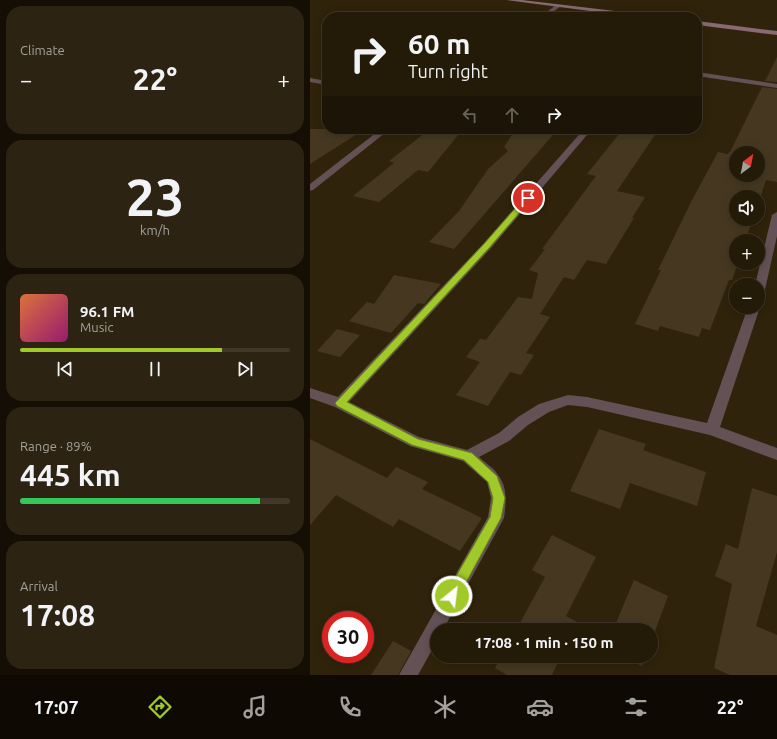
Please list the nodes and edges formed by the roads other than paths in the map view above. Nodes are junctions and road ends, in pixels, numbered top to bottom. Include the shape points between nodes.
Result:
1 (510, 0) edge
2 (558, 6) junction
3 (550, 12) edge
4 (608, 12) edge
5 (702, 24) edge
6 (777, 33) edge
7 (702, 75) edge
8 (310, 80) edge
9 (322, 82) edge
10 (777, 86) edge
11 (380, 134) edge
12 (584, 134) edge
13 (310, 176) edge
14 (322, 179) junction
15 (310, 188) edge
16 (777, 215) edge
17 (762, 278) edge
18 (752, 314) edge
19 (310, 393) edge
20 (340, 403) junction
21 (712, 430) junction
22 (777, 454) edge
23 (468, 456) junction
24 (408, 675) edge

1 - 2 street
2 - 3 street
2 - 4 street
5 - 6 street
7 - 10 street
8 - 9 street
11 - 14 street
12 - 20 street via 487,246
13 - 14 street
14 - 15 street
16 - 17 street
18 - 21 street
19 - 20 street
20 - 23 street via 415,442
21 - 22 street
21 - 23 street via 588,402 568,400 544,408 504,437
23 - 24 street via 492,479 499,498 496,518

